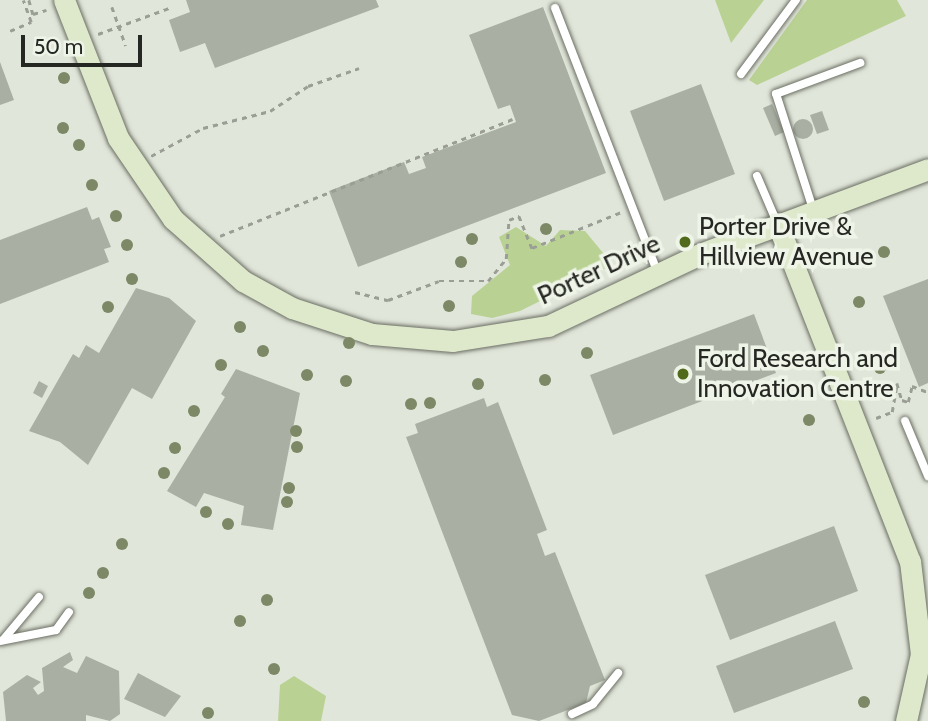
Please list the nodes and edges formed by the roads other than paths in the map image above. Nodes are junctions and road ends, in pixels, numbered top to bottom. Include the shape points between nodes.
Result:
1 (796, 0) edge
2 (55, 5) edge
3 (555, 9) dead end
4 (860, 64) dead end
5 (741, 74) dead end
6 (928, 169) edge
7 (757, 176) dead end
8 (814, 212) junction
9 (778, 225) junction
10 (658, 273) junction
11 (905, 421) dead end
12 (928, 476) edge
13 (39, 597) dead end
14 (69, 612) dead end
15 (2, 641) edge
16 (618, 673) dead end
17 (922, 691) edge
18 (572, 714) dead end
19 (906, 721) edge

1 - 5 lane
2 - 10 street, Porter Drive via 118,138 173,219 227,270 292,308 372,334 453,341 548,326
3 - 10 lane
4 - 8 lane via 776,94
6 - 8 street, Porter Drive
7 - 9 lane
8 - 9 street, Porter Drive
9 - 10 street, Porter Drive
9 - 17 street via 910,561 920,631
11 - 12 lane
13 - 15 lane
14 - 15 lane via 56,630
16 - 18 lane via 593,704
17 - 19 street

